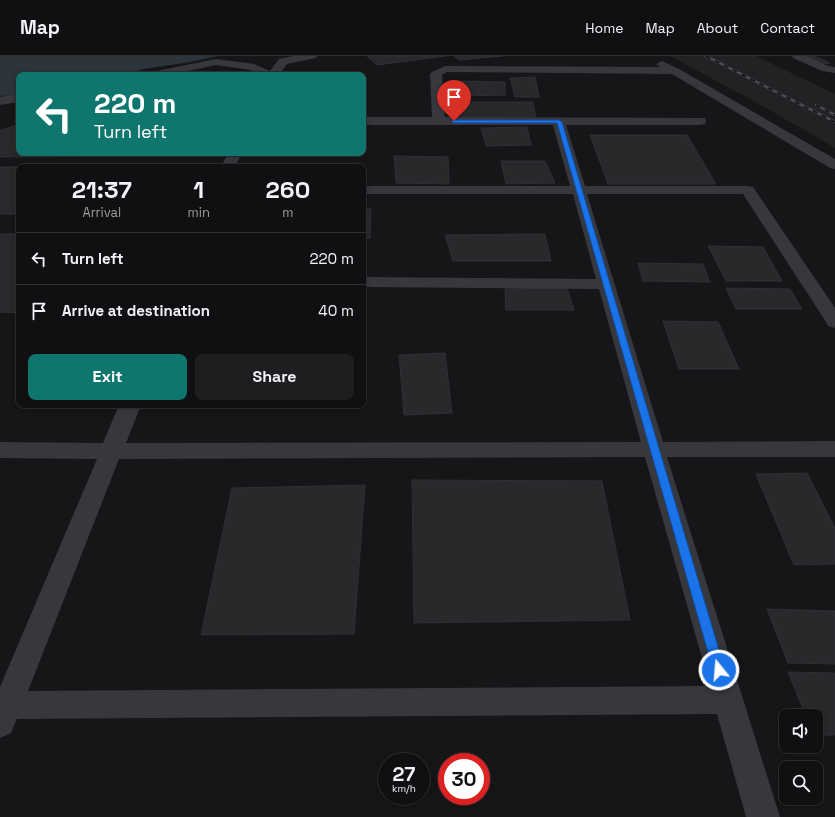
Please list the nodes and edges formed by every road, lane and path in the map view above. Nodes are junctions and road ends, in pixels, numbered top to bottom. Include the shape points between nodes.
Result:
1 (312, 56) edge
2 (797, 56) edge
3 (654, 60) dead end
4 (835, 70) edge
5 (675, 71) junction
6 (167, 72) edge
7 (264, 72) edge
8 (274, 72) edge
9 (16, 98) edge
10 (0, 101) edge
11 (366, 121) edge
12 (439, 121) junction
13 (700, 121) dead end
14 (559, 122) junction
15 (835, 165) edge
16 (366, 190) edge
17 (579, 190) junction
18 (366, 282) edge
19 (606, 284) junction
20 (835, 322) edge
21 (129, 408) edge
22 (835, 449) edge
23 (0, 450) edge
24 (654, 450) junction
25 (111, 451) junction
26 (728, 700) junction
27 (4, 714) edge
28 (763, 817) edge

1 - 8 street via 283,61
2 - 4 street via 826,69
3 - 5 street
5 - 12 street via 445,69 436,74
5 - 15 street
6 - 7 street via 216,62
9 - 10 street
11 - 12 street
12 - 14 street
13 - 14 street
14 - 17 street
16 - 17 street
17 - 19 street
17 - 20 street via 748,190
18 - 19 street
19 - 24 street
21 - 25 street
22 - 24 street
23 - 25 street
24 - 25 street
24 - 26 street
25 - 27 street
26 - 27 street
26 - 28 street

